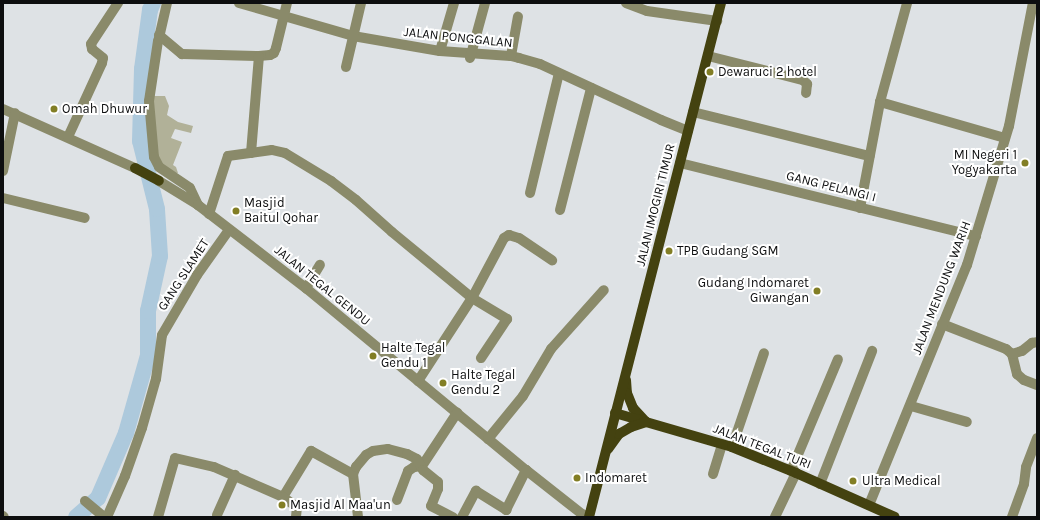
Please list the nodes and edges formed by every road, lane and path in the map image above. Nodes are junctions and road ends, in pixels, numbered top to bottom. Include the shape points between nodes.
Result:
1 (118, 3) edge
2 (167, 3) edge
3 (239, 3) edge
4 (287, 3) edge
5 (361, 3) edge
6 (454, 3) edge
7 (485, 3) edge
8 (626, 3) edge
9 (722, 3) edge
10 (907, 3) edge
11 (1033, 3) edge
12 (284, 16) junction
13 (518, 17) dead end
14 (717, 21) junction
15 (159, 35) junction
16 (354, 36) junction
17 (440, 51) junction
18 (258, 56) junction
19 (470, 56) junction
20 (511, 56) junction
21 (708, 56) junction
22 (346, 67) dead end
23 (559, 73) junction
24 (591, 88) junction
25 (806, 93) dead end
26 (880, 102) junction
27 (3, 109) edge
28 (693, 112) junction
29 (14, 113) junction
30 (688, 131) junction
31 (69, 134) junction
32 (1005, 138) junction
33 (251, 153) junction
34 (870, 156) junction
35 (680, 163) junction
36 (135, 168) joint
37 (3, 171) edge
38 (158, 181) joint
39 (530, 193) dead end
40 (3, 198) edge
41 (198, 205) junction
42 (860, 208) junction
43 (560, 210) dead end
44 (209, 214) junction
45 (85, 218) dead end
46 (229, 230) junction
47 (976, 236) junction
48 (552, 260) dead end
49 (320, 265) dead end
50 (306, 288) junction
51 (604, 290) dead end
52 (472, 298) junction
53 (942, 324) junction
54 (1037, 342) edge
55 (872, 351) dead end
56 (764, 354) dead end
57 (1012, 354) junction
58 (481, 358) dead end
59 (838, 359) dead end
60 (626, 373) junction
61 (418, 381) junction
62 (1037, 384) edge
63 (911, 406) junction
64 (457, 413) junction
65 (615, 413) junction
66 (646, 422) junction
67 (966, 422) dead end
68 (488, 439) junction
69 (1037, 439) edge
70 (722, 444) junction
71 (732, 447) junction
72 (605, 453) junction
73 (422, 466) junction
74 (526, 470) junction
75 (794, 472) junction
76 (353, 474) junction
77 (713, 474) dead end
78 (235, 475) junction
79 (820, 484) junction
80 (283, 497) junction
81 (397, 500) dead end
82 (86, 502) dead end
83 (870, 505) junction
84 (217, 514) dead end
85 (104, 517) edge
86 (107, 517) edge
87 (158, 517) edge
88 (296, 517) edge
89 (358, 517) edge
90 (453, 517) edge
91 (462, 517) edge
92 (589, 517) edge
93 (775, 517) edge
94 (895, 517) edge
95 (1012, 517) edge

1 - 31 street via 91,47 103,58 102,62
2 - 15 street
3 - 12 street, JALAN PONGGALAN
4 - 12 street
5 - 16 street
6 - 17 street
7 - 19 street
8 - 14 street via 647,11
9 - 14 main road, JALAN IMOGIRI TIMUR
10 - 26 street
11 - 32 street, JALAN MENDUNG WARIH
12 - 16 street, JALAN PONGGALAN
12 - 18 street via 274,53
13 - 20 street
14 - 21 main road, JALAN IMOGIRI TIMUR
15 - 18 street via 182,54
15 - 41 street via 149,101 154,157 159,167 190,188
16 - 17 street, JALAN PONGGALAN
16 - 22 street
17 - 19 street, JALAN PONGGALAN
18 - 33 street
19 - 20 street, JALAN PONGGALAN
20 - 23 street, JALAN PONGGALAN via 540,64
21 - 25 street via 803,80 807,84
21 - 28 main road, JALAN IMOGIRI TIMUR
23 - 24 street, JALAN PONGGALAN
23 - 39 street
24 - 30 street, JALAN PONGGALAN
24 - 43 street
26 - 32 street
26 - 34 street
27 - 29 street, JALAN TEGAL GENDU
28 - 30 main road, JALAN IMOGIRI TIMUR
28 - 34 street
29 - 31 street, JALAN TEGAL GENDU
29 - 37 street
30 - 35 main road, JALAN IMOGIRI TIMUR
31 - 36 street, JALAN TEGAL GENDU
32 - 47 street, JALAN MENDUNG WARIH
33 - 44 street via 228,156
33 - 52 street via 272,150 285,153 331,181
34 - 42 street
35 - 42 street, GANG PELANGI I
35 - 60 main road, JALAN IMOGIRI TIMUR
36 - 38 main road, JALAN TEGAL GENDU
38 - 41 street, JALAN TEGAL GENDU
40 - 45 street
41 - 44 street, JALAN TEGAL GENDU
42 - 47 street, GANG PELANGI I
44 - 46 street, JALAN TEGAL GENDU
46 - 50 street, JALAN TEGAL GENDU
46 - 86 street, GANG SLAMET via 162,335 156,380 142,428
47 - 53 street, JALAN MENDUNG WARIH via 967,265
48 - 52 street via 519,238 507,236 502,240
49 - 50 street
50 - 61 street, JALAN TEGAL GENDU
51 - 68 street via 551,349 523,396
52 - 58 street via 507,319
52 - 61 street
53 - 57 street via 1006,349
53 - 63 street, JALAN MENDUNG WARIH
54 - 57 street
55 - 79 street
56 - 71 street
57 - 62 street via 1017,374 1024,380
59 - 75 street
60 - 65 main road, JALAN IMOGIRI TIMUR
60 - 66 main road via 627,393 633,408
61 - 64 street, JALAN TEGAL GENDU
63 - 67 street
63 - 83 street, JALAN MENDUNG WARIH
64 - 68 street, JALAN TEGAL GENDU
64 - 73 street
65 - 66 main road, JALAN TEGAL TURI
65 - 72 main road, JALAN IMOGIRI TIMUR
66 - 70 main road, JALAN TEGAL TURI
66 - 72 main road via 619,434
68 - 74 street, JALAN TEGAL GENDU
69 - 95 street
70 - 71 main road, JALAN TEGAL TURI
70 - 77 street
71 - 75 main road, JALAN TEGAL TURI
72 - 92 main road, JALAN IMOGIRI TIMUR
73 - 76 street via 407,454 380,449 361,460
73 - 81 street via 408,471
73 - 90 street via 423,470 438,482 431,506
74 - 91 street via 506,510 476,491
74 - 92 street, JALAN TEGAL GENDU
75 - 79 main road, JALAN TEGAL TURI
75 - 93 street
76 - 80 street via 312,451
76 - 89 street
78 - 80 street
78 - 84 street
78 - 87 street via 208,465 174,458
79 - 83 main road, JALAN TEGAL TURI
80 - 88 street via 297,508
82 - 85 street
83 - 94 main road, JALAN TEGAL TURI

